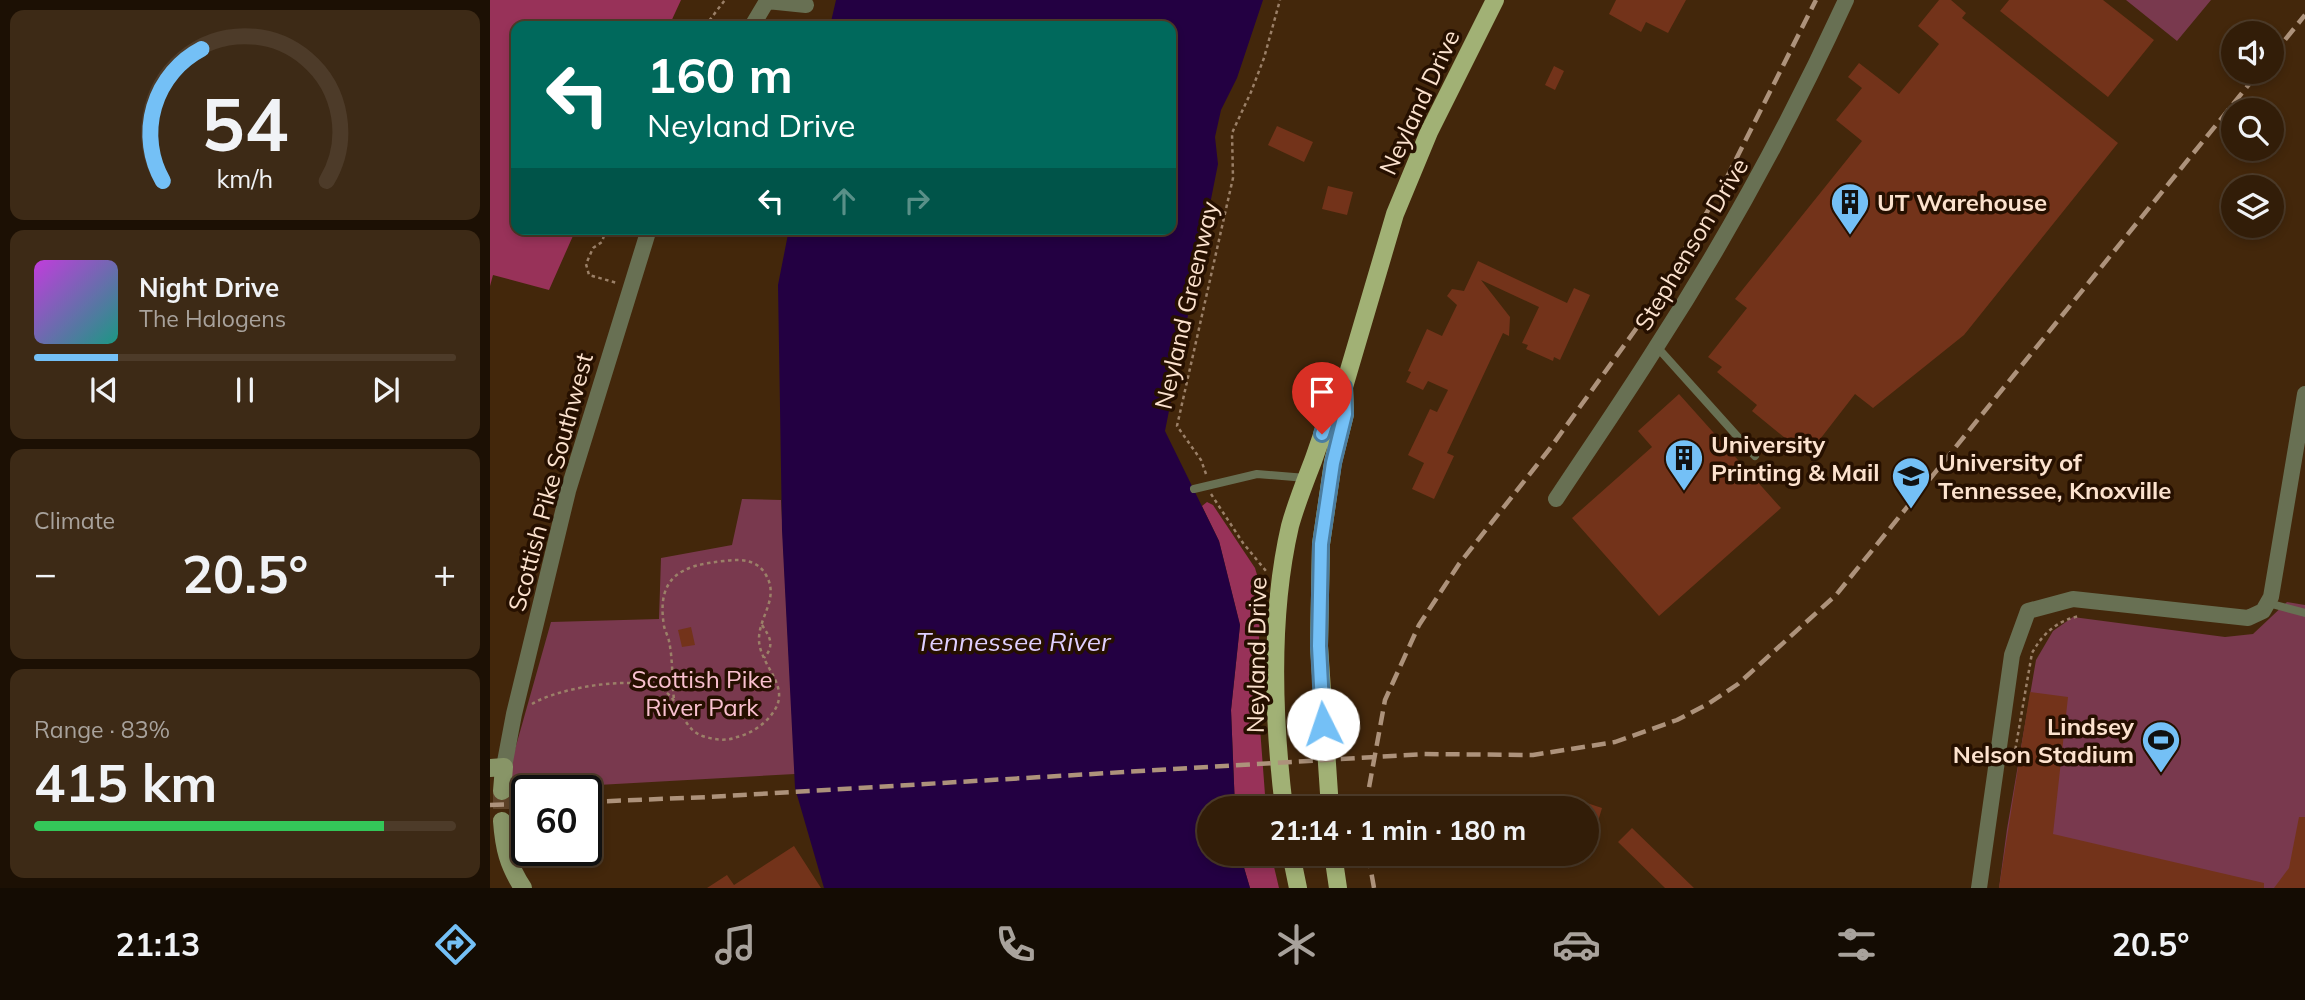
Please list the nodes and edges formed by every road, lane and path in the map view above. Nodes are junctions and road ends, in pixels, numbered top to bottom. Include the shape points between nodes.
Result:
1 (725, 0) edge
2 (1280, 0) edge
3 (1495, 0) edge
4 (1846, 0) edge
5 (806, 5) dead end
6 (709, 21) edge
7 (755, 21) edge
8 (605, 235) edge
9 (647, 235) edge
10 (631, 286) junction
11 (1657, 347) junction
12 (1344, 387) junction
13 (2305, 394) edge
14 (1755, 456) dead end
15 (1307, 478) junction
16 (1209, 485) junction
17 (1194, 489) dead end
18 (1556, 499) dead end
19 (1268, 573) dead end
20 (2268, 603) junction
21 (2305, 613) edge
22 (2087, 615) dead end
23 (762, 625) junction
24 (676, 639) dead end
25 (669, 642) junction
26 (764, 658) junction
27 (674, 700) junction
28 (513, 714) junction
29 (2013, 766) dead end
30 (497, 768) edge
31 (502, 791) tunnel mouth
32 (1283, 796) edge
33 (1328, 796) edge
34 (502, 821) tunnel mouth
35 (1293, 866) edge
36 (1335, 866) edge
37 (523, 888) edge
38 (1298, 888) edge
39 (1338, 888) edge
40 (1979, 888) edge

1 - 6 path
2 - 16 path, Neyland Greenway via 1265,58 1232,133 1233,178 1177,426 1201,460
3 - 12 main road, Neyland Drive via 1429,132 1395,214
4 - 11 street, Stephenson Drive via 1750,191
5 - 7 street via 767,1
8 - 10 path via 586,264 589,275
9 - 10 street, Scottish Pike Southwest
10 - 28 street, Scottish Pike Southwest via 568,491
11 - 14 lane
11 - 18 street, Stephenson Drive
12 - 15 main road, Neyland Drive via 1330,409
12 - 33 main road, Neyland Drive via 1345,414 1321,544 1319,646
13 - 20 street
15 - 16 lane via 1257,474
15 - 32 main road, Neyland Drive via 1291,523 1277,620
16 - 17 lane
16 - 19 path, Neyland Greenway via 1212,496
20 - 21 lane
20 - 40 street via 2248,618 2073,599 2028,611 2012,655
22 - 29 path via 2065,619 2049,629 2032,653
23 - 25 path via 771,600 765,573 756,563 739,559 716,562 686,569 664,589
23 - 26 path via 759,638
23 - 26 path via 771,638
24 - 25 path
25 - 27 path
26 - 27 path via 780,693 779,706 749,732 717,740 697,735 687,727
27 - 28 path via 652,686 583,687 551,694
28 - 30 street, Scottish Pike Southwest
30 - 31 street, Scottish Pike Southwest
34 - 37 street via 505,850
35 - 38 main road
36 - 39 main road

